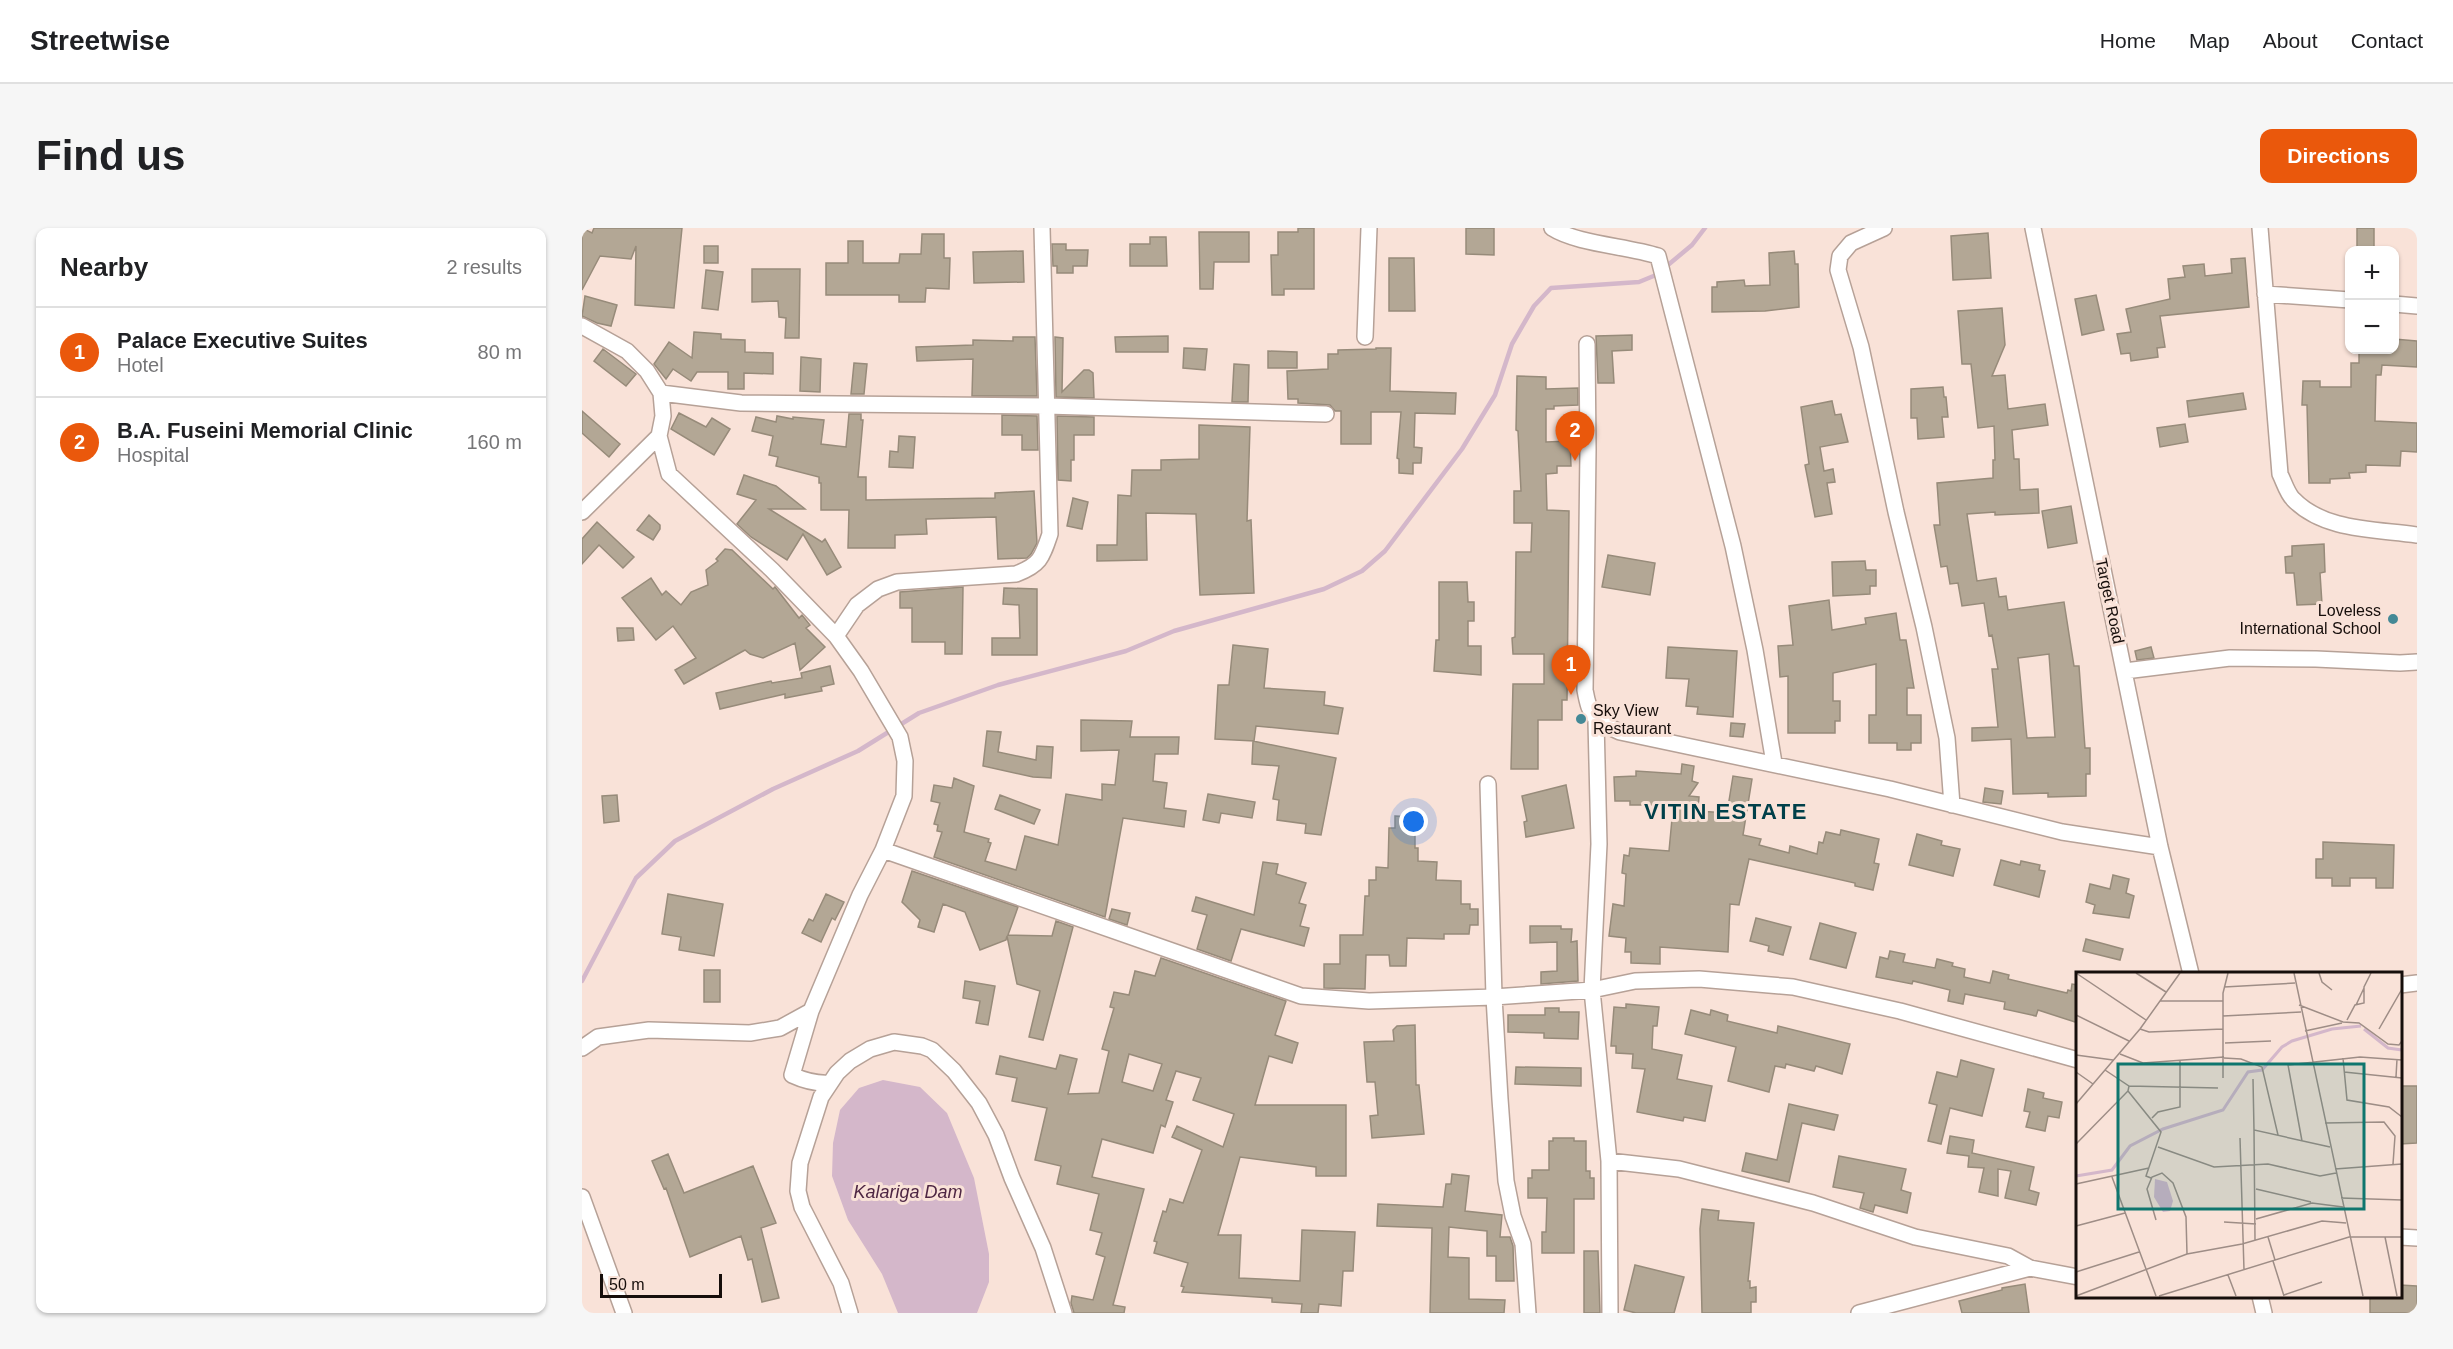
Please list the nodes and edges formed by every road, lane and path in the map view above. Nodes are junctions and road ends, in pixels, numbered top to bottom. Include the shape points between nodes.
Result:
1 (1042, 228) edge
2 (1369, 228) edge
3 (1552, 228) edge
4 (1884, 228) edge
5 (2033, 228) edge
6 (2260, 228) edge
7 (2265, 294) junction
8 (2345, 300) edge
9 (2399, 304) edge
10 (2417, 306) edge
11 (582, 326) edge
12 (1365, 337) dead end
13 (1587, 344) dead end
14 (661, 393) junction
15 (1046, 406) junction
16 (1326, 414) dead end
17 (659, 436) junction
18 (582, 512) edge
19 (2417, 535) edge
20 (836, 636) junction
21 (2417, 662) edge
22 (2125, 671) junction
23 (1596, 721) junction
24 (1774, 764) junction
25 (1488, 784) dead end
26 (1952, 805) junction
27 (2160, 847) junction
28 (883, 850) junction
29 (2191, 972) edge
30 (2417, 983) edge
31 (2402, 985) edge
32 (1592, 990) junction
33 (1494, 997) junction
34 (811, 1011) junction
35 (582, 1048) edge
36 (2076, 1059) edge
37 (830, 1083) junction
38 (1609, 1161) junction
39 (582, 1197) edge
40 (2030, 1268) junction
41 (2076, 1277) edge
42 (2260, 1298) edge
43 (624, 1313) edge
44 (850, 1313) edge
45 (1064, 1313) edge
46 (1528, 1313) edge
47 (1610, 1313) edge
48 (1858, 1313) edge
49 (2264, 1313) edge

1 - 15 street
2 - 12 street
3 - 24 street via 1564,236 1658,256 1733,546
4 - 26 street via 1851,243 1840,256 1838,270 1861,347 1924,627 1947,738
5 - 22 street, Target Road
6 - 7 street
7 - 8 street
7 - 19 street via 2280,474 2291,498 2312,516 2339,524
9 - 10 street
11 - 14 street via 627,351
13 - 23 street via 1585,690 1588,709
14 - 15 street via 741,403
14 - 17 street via 663,416
15 - 16 street
15 - 20 street via 1050,534 1034,567 1016,574 897,582 878,589 857,605
17 - 18 street
17 - 20 street via 669,474
20 - 28 street via 900,737 905,761 904,796
21 - 22 street via 2230,658
22 - 27 street, Target Road
23 - 24 street via 1620,732
23 - 32 street via 1599,844
24 - 26 street
25 - 33 street
26 - 27 street via 2062,832
27 - 29 street, Target Road
28 - 33 street via 1301,996 1369,1001
28 - 34 street
30 - 31 street
32 - 33 street
32 - 36 street via 1635,981 1699,979 1793,987 1900,1011
32 - 38 street
33 - 46 street via 1506,1181 1523,1244
34 - 35 street via 780,1028 750,1033 649,1030 598,1037
34 - 37 street via 792,1075 818,1084
37 - 44 street via 809,1130 800,1163 798,1191 841,1282
37 - 45 street via 850,1061 894,1042 932,1050 954,1071 979,1103 996,1135 1043,1248
38 - 40 street via 1679,1169 1813,1203 1915,1237 2008,1256
38 - 47 street
39 - 43 street
40 - 41 street
40 - 48 street
42 - 49 street

